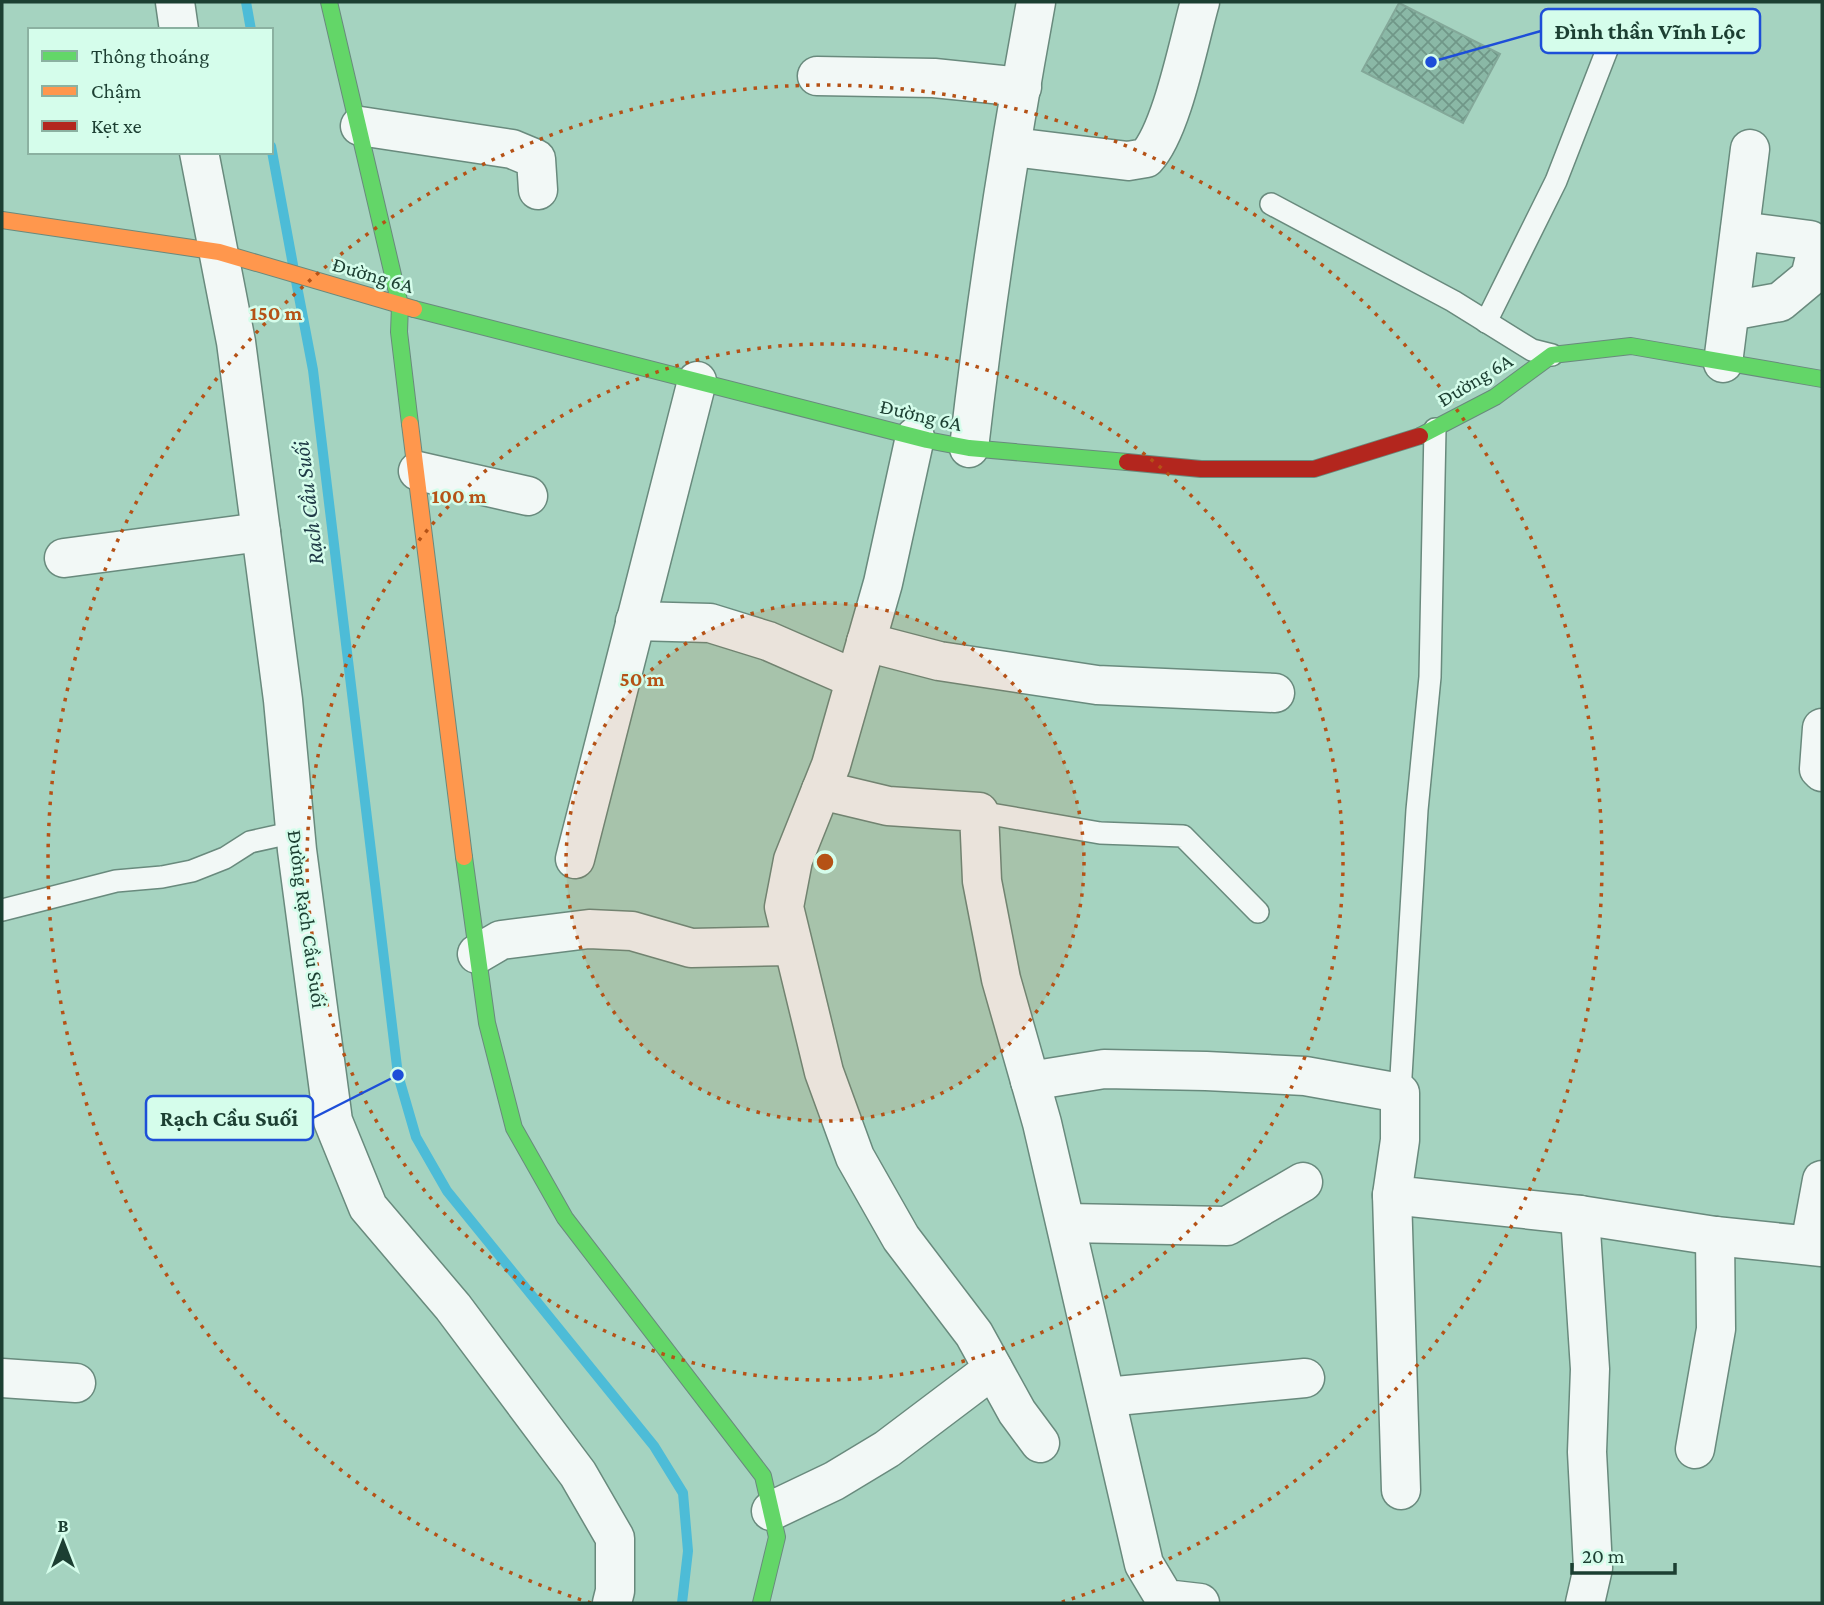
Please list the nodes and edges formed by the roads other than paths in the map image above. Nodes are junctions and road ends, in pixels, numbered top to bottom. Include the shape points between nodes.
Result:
1 (176, 2) edge
2 (329, 2) edge
3 (1036, 2) edge
4 (1200, 2) edge
5 (179, 28) edge
6 (1612, 37) dead end
7 (817, 76) dead end
8 (1022, 87) junction
9 (360, 126) junction
10 (1013, 148) junction
11 (1750, 149) dead end
12 (200, 154) edge
13 (538, 190) dead end
14 (1271, 204) dead end
15 (2, 220) edge
16 (1740, 230) junction
17 (227, 255) junction
18 (400, 305) junction
19 (1730, 311) junction
20 (1486, 322) junction
21 (1552, 355) junction
22 (1723, 363) junction
23 (1822, 379) edge
24 (697, 381) junction
25 (1435, 429) junction
26 (915, 437) junction
27 (969, 448) junction
28 (418, 471) junction
29 (527, 496) dead end
30 (261, 532) junction
31 (64, 558) dead end
32 (635, 621) junction
33 (866, 642) junction
34 (855, 678) junction
35 (1275, 693) dead end
36 (1822, 728) edge
37 (1822, 772) edge
38 (821, 790) junction
39 (979, 812) junction
40 (295, 832) junction
41 (575, 859) dead end
42 (2, 911) edge
43 (1258, 912) dead end
44 (792, 946) junction
45 (477, 954) junction
46 (1030, 1081) junction
47 (1400, 1093) junction
48 (1822, 1180) edge
49 (1303, 1182) dead end
50 (1392, 1195) junction
51 (1580, 1215) junction
52 (1066, 1223) junction
53 (1715, 1236) junction
54 (1816, 1246) edge
55 (993, 1369) junction
56 (2, 1378) edge
57 (1305, 1378) dead end
58 (76, 1383) dead end
59 (1106, 1398) junction
60 (1040, 1443) dead end
61 (1695, 1449) dead end
62 (1401, 1490) dead end
63 (771, 1511) junction
64 (612, 1603) edge
65 (761, 1603) edge
66 (1199, 1603) edge
67 (1585, 1603) edge

1 - 5 street
2 - 9 street
3 - 8 street
4 - 10 street via 1159,139 1146,158 1128,161
6 - 20 lane via 1556,181
7 - 8 street via 934,78
8 - 10 street
9 - 13 street via 512,149 536,159
9 - 18 street
10 - 27 street via 999,209
11 - 16 street
12 - 17 street, Đường Rạch Cầu Suối
14 - 20 lane
15 - 17 street, Đường 6A
16 - 19 street
16 - 19 street via 1810,240 1817,249 1810,277 1780,302
17 - 18 street, Đường 6A
17 - 30 street, Đường Rạch Cầu Suối
18 - 24 street, Đường 6A
18 - 28 street via 399,332
19 - 22 street
20 - 21 lane via 1532,350
21 - 22 street, Đường 6A via 1631,346
21 - 25 street, Đường 6A via 1495,397
22 - 23 street, Đường 6A
24 - 26 street, Đường 6A
24 - 32 street
25 - 27 street, Đường 6A via 1410,441 1314,469 1201,469
25 - 47 lane via 1430,677
26 - 27 street, Đường 6A
26 - 33 street
28 - 29 street
28 - 45 street
30 - 31 street
30 - 40 street, Đường Rạch Cầu Suối
32 - 34 street via 710,623 768,641
32 - 41 street
33 - 34 street
33 - 35 street via 939,661 1097,685
34 - 38 street
36 - 37 street
38 - 39 street via 888,806
38 - 44 street via 793,860 783,907
39 - 43 lane via 1100,833 1183,836
39 - 46 street via 982,881 1001,979
40 - 42 lane via 250,842 192,871 103,883
40 - 64 street, Đường Rạch Cầu Suối via 333,1121 358,1183 368,1207 453,1307 579,1474 615,1538
44 - 45 street via 691,948 632,931 589,929 501,940
44 - 55 street via 824,1072 855,1157 901,1238 974,1334
45 - 63 street via 487,1023 514,1128 565,1218 763,1476
46 - 47 street via 1104,1069 1206,1071 1305,1076
46 - 52 street
47 - 50 street via 1400,1140
48 - 54 street
49 - 52 street via 1227,1226
50 - 51 street
50 - 62 street
51 - 53 street
51 - 67 street via 1590,1369 1587,1452 1594,1568
52 - 59 street
53 - 54 street
53 - 61 street via 1716,1329
55 - 60 street
55 - 63 street via 887,1449
56 - 58 street
57 - 59 street
59 - 66 street via 1144,1564 1165,1599
63 - 65 street via 777,1537

